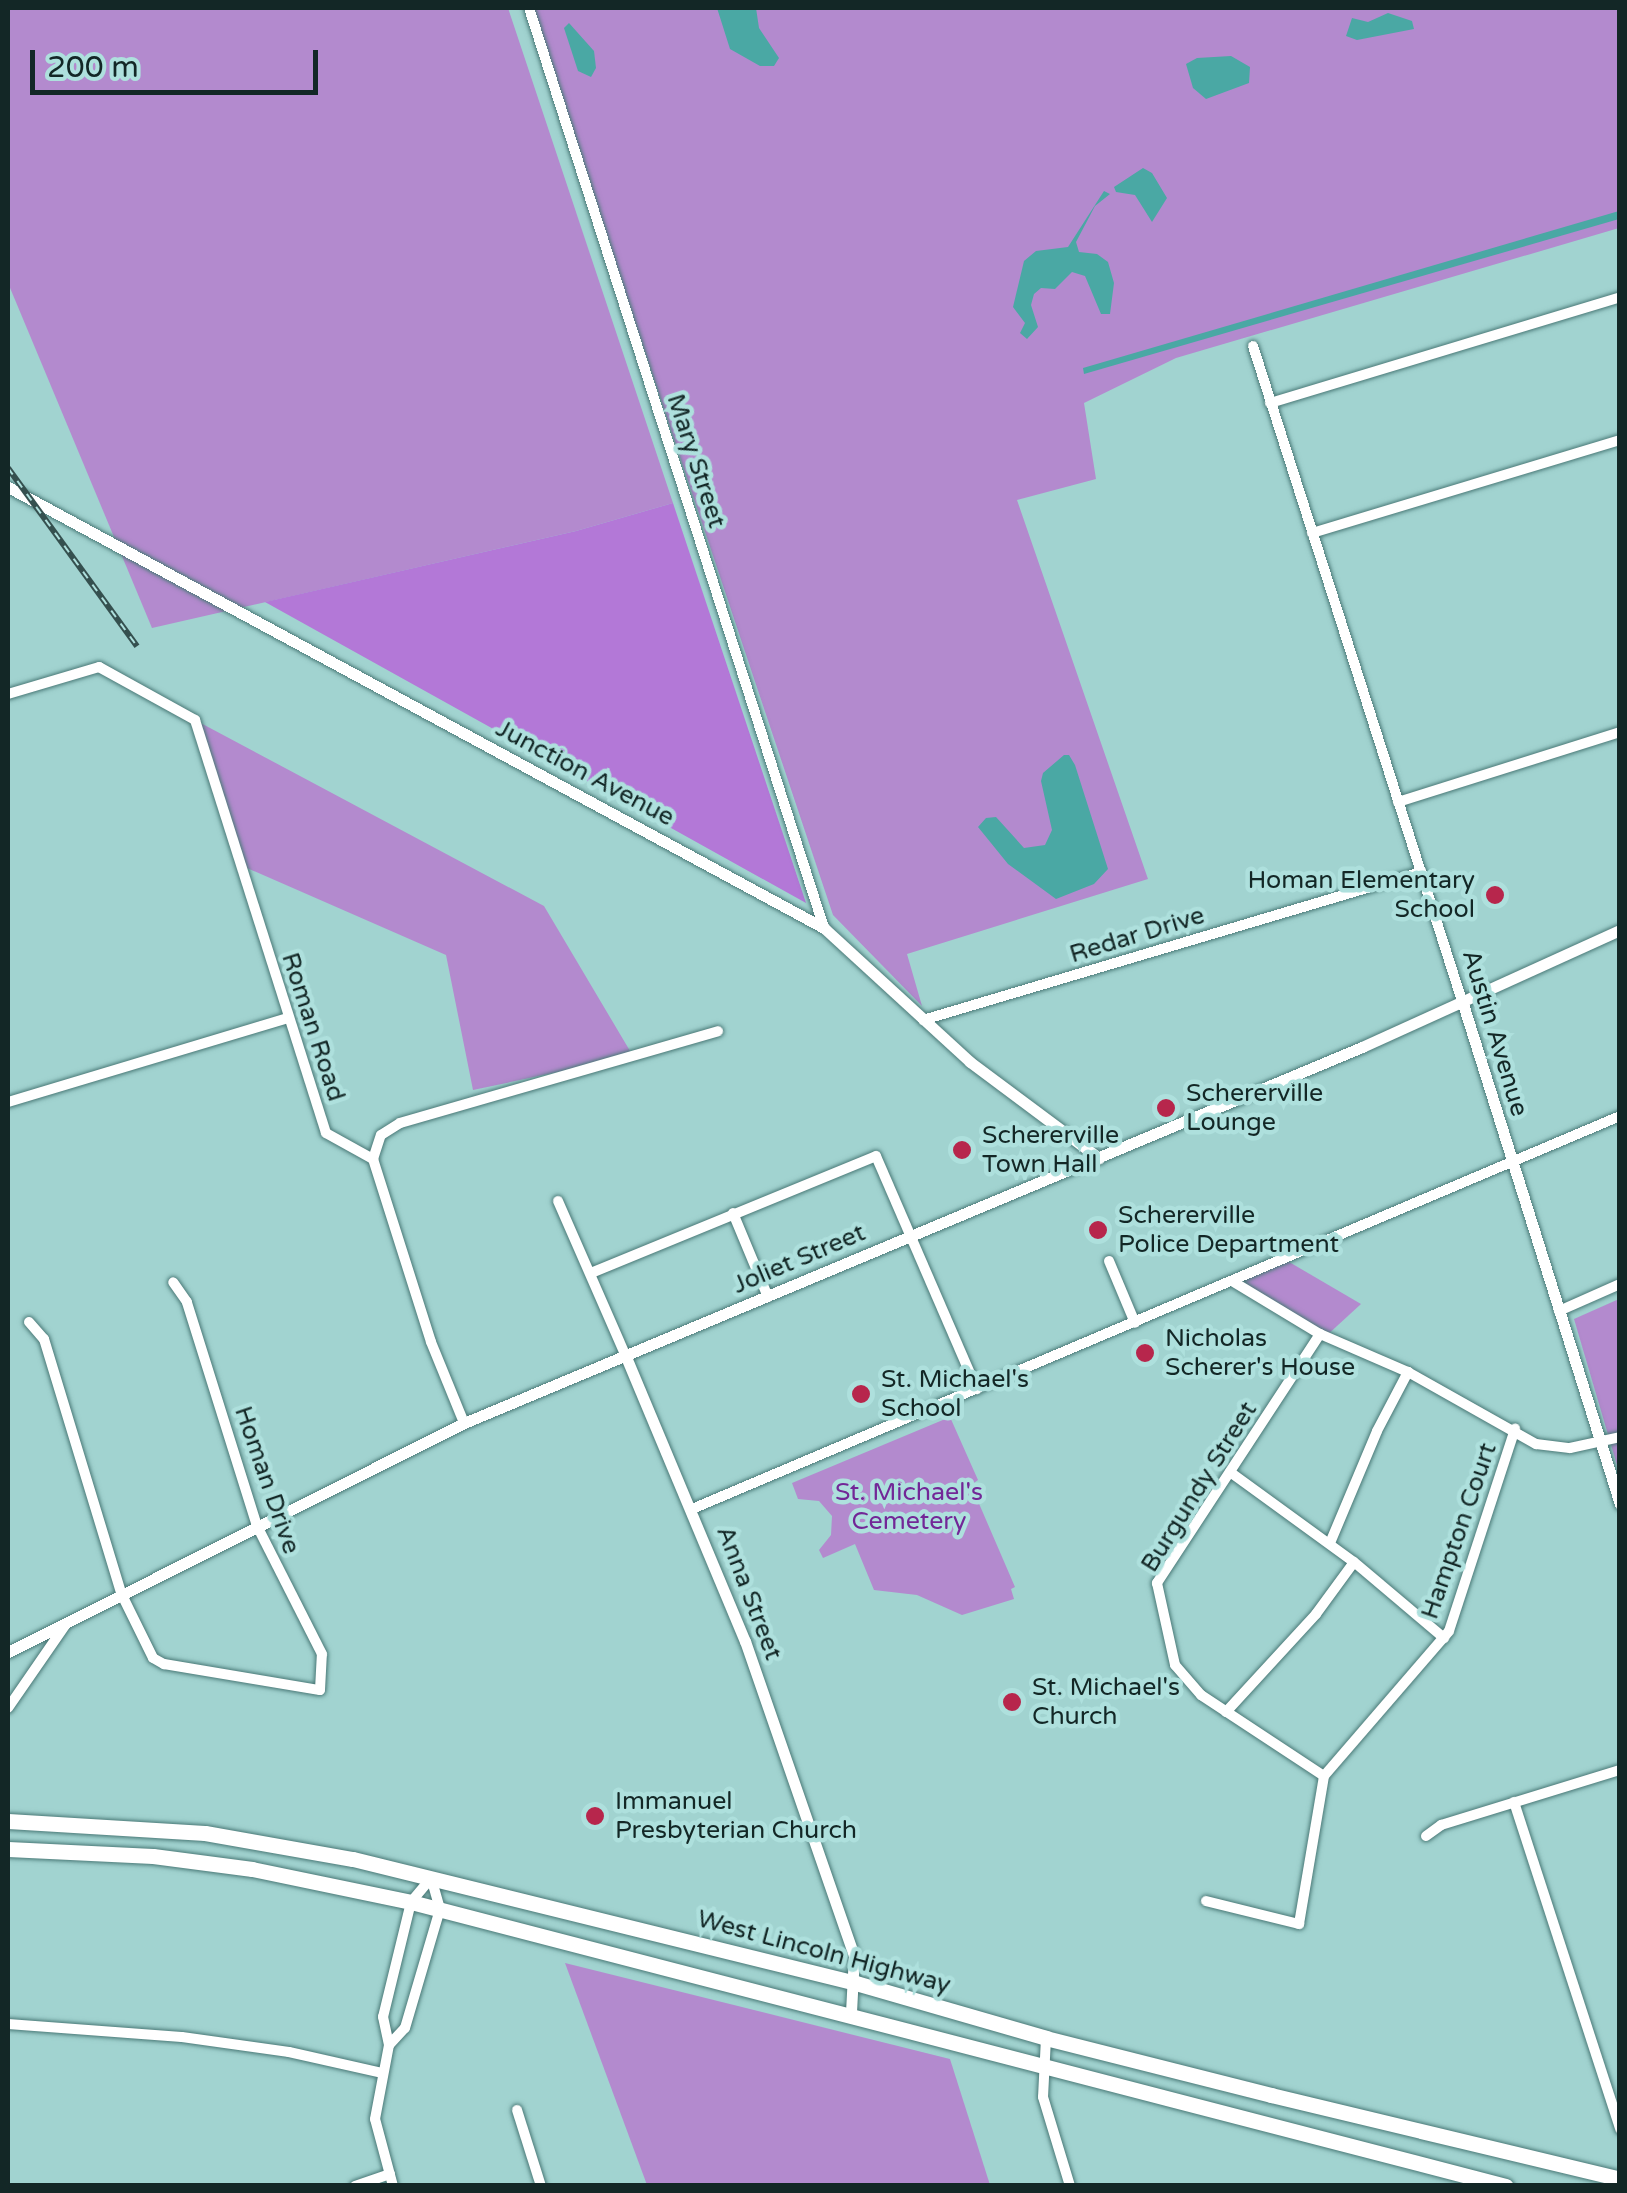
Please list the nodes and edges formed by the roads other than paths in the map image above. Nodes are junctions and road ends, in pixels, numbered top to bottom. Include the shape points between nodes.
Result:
1 (529, 8) edge
2 (1620, 297) edge
3 (1253, 346) dead end
4 (1270, 403) junction
5 (1620, 440) edge
6 (8, 487) edge
7 (1312, 533) junction
8 (8, 694) edge
9 (1620, 732) edge
10 (1398, 802) junction
11 (1420, 872) junction
12 (824, 928) junction
13 (1620, 930) edge
14 (1463, 1004) junction
15 (288, 1018) junction
16 (923, 1020) junction
17 (718, 1030) dead end
18 (8, 1102) edge
19 (1620, 1116) edge
20 (1099, 1158) junction
21 (373, 1159) junction
22 (1512, 1162) junction
23 (558, 1201) dead end
24 (733, 1213) junction
25 (911, 1236) junction
26 (1109, 1261) dead end
27 (591, 1273) junction
28 (1232, 1281) junction
29 (172, 1282) dead end
30 (1620, 1284) edge
31 (768, 1297) junction
32 (1559, 1310) junction
33 (29, 1322) dead end
34 (1135, 1323) junction
35 (1320, 1334) junction
36 (626, 1357) junction
37 (1408, 1372) junction
38 (977, 1389) junction
39 (464, 1423) junction
40 (1515, 1428) junction
41 (1620, 1436) edge
42 (1600, 1441) junction
43 (1230, 1472) junction
44 (1620, 1504) edge
45 (692, 1509) junction
46 (257, 1526) junction
47 (1330, 1543) junction
48 (1354, 1562) junction
49 (122, 1595) junction
50 (66, 1624) junction
51 (1444, 1638) junction
52 (8, 1652) edge
53 (8, 1708) edge
54 (1226, 1712) junction
55 (1620, 1770) edge
56 (1324, 1776) junction
57 (1514, 1802) junction
58 (8, 1821) edge
59 (1426, 1836) dead end
60 (8, 1849) edge
61 (431, 1878) junction
62 (1206, 1901) dead end
63 (411, 1902) junction
64 (440, 1909) junction
65 (856, 1983) junction
66 (851, 2014) junction
67 (8, 2024) edge
68 (1046, 2038) junction
69 (389, 2044) junction
70 (1044, 2063) junction
71 (382, 2073) junction
72 (516, 2110) dead end
73 (1620, 2129) edge
74 (392, 2180) edge
75 (1620, 2180) edge
76 (355, 2186) edge
77 (540, 2186) edge
78 (1070, 2186) edge
79 (1506, 2186) edge

1 - 12 street, Mary Street
2 - 4 street
3 - 4 street, Austin Avenue
4 - 7 street, Austin Avenue
5 - 7 street
6 - 12 street, Junction Avenue
7 - 10 street, Austin Avenue
8 - 15 street, Roman Road via 98,667 195,720
9 - 10 street
10 - 11 street, Austin Avenue
11 - 14 street, Austin Avenue
11 - 16 street, Redar Drive
12 - 16 street, Junction Avenue
13 - 14 street, Joliet Street
14 - 20 street, Joliet Street
14 - 22 street, Austin Avenue
15 - 18 street
15 - 21 street, Roman Road via 326,1133
16 - 20 street, Junction Avenue
17 - 21 street via 400,1123 381,1135
19 - 22 street
20 - 25 street, Joliet Street
21 - 39 street
22 - 28 street
22 - 32 street, Austin Avenue
23 - 27 street, Anna Street
24 - 25 street via 876,1156
24 - 27 street
24 - 31 street
25 - 31 street, Joliet Street
25 - 38 street
26 - 34 street
27 - 36 street, Anna Street
28 - 34 street
28 - 35 street
29 - 46 street, Homan Drive via 187,1302
30 - 32 street
31 - 36 street, Joliet Street
32 - 42 street, Austin Avenue
33 - 49 street via 44,1339
34 - 38 street
35 - 37 street
35 - 43 street, Burgundy Street
36 - 39 street, Joliet Street
36 - 45 street, Anna Street
37 - 40 street
37 - 47 street
38 - 45 street
39 - 46 street, Joliet Street
40 - 42 street via 1556,1449
40 - 51 street, Hampton Court
41 - 42 street
42 - 44 street, Austin Avenue
43 - 47 street
43 - 54 street, Burgundy Street via 1157,1583 1175,1665
45 - 65 street, Anna Street via 782,1746 854,1955
46 - 49 street, Joliet Street
46 - 49 street, Homan Drive via 322,1654 320,1690 164,1664 153,1658
47 - 48 street
48 - 51 street
48 - 54 street
49 - 50 street, Joliet Street
50 - 52 street, Joliet Street
50 - 53 street
51 - 56 street, Hampton Court
54 - 56 street, Burgundy Street
55 - 57 street
56 - 62 street via 1299,1924
57 - 59 street
57 - 73 street
58 - 61 main road, West Lincoln Highway via 205,1833
60 - 63 main road, West Lincoln Highway via 252,1869
61 - 63 street
61 - 64 street
61 - 65 main road, West Lincoln Highway
63 - 64 main road, West Lincoln Highway
63 - 69 street via 383,2018
64 - 66 main road, West Lincoln Highway
64 - 69 street via 404,2028
65 - 66 street, Anna Street
65 - 68 main road, West Lincoln Highway
66 - 70 main road, West Lincoln Highway
67 - 71 street via 182,2037
68 - 70 street
68 - 75 main road, West Lincoln Highway
69 - 71 street
70 - 78 street via 1043,2097
70 - 79 main road, West Lincoln Highway
71 - 74 street via 375,2119
72 - 77 street
74 - 76 street

